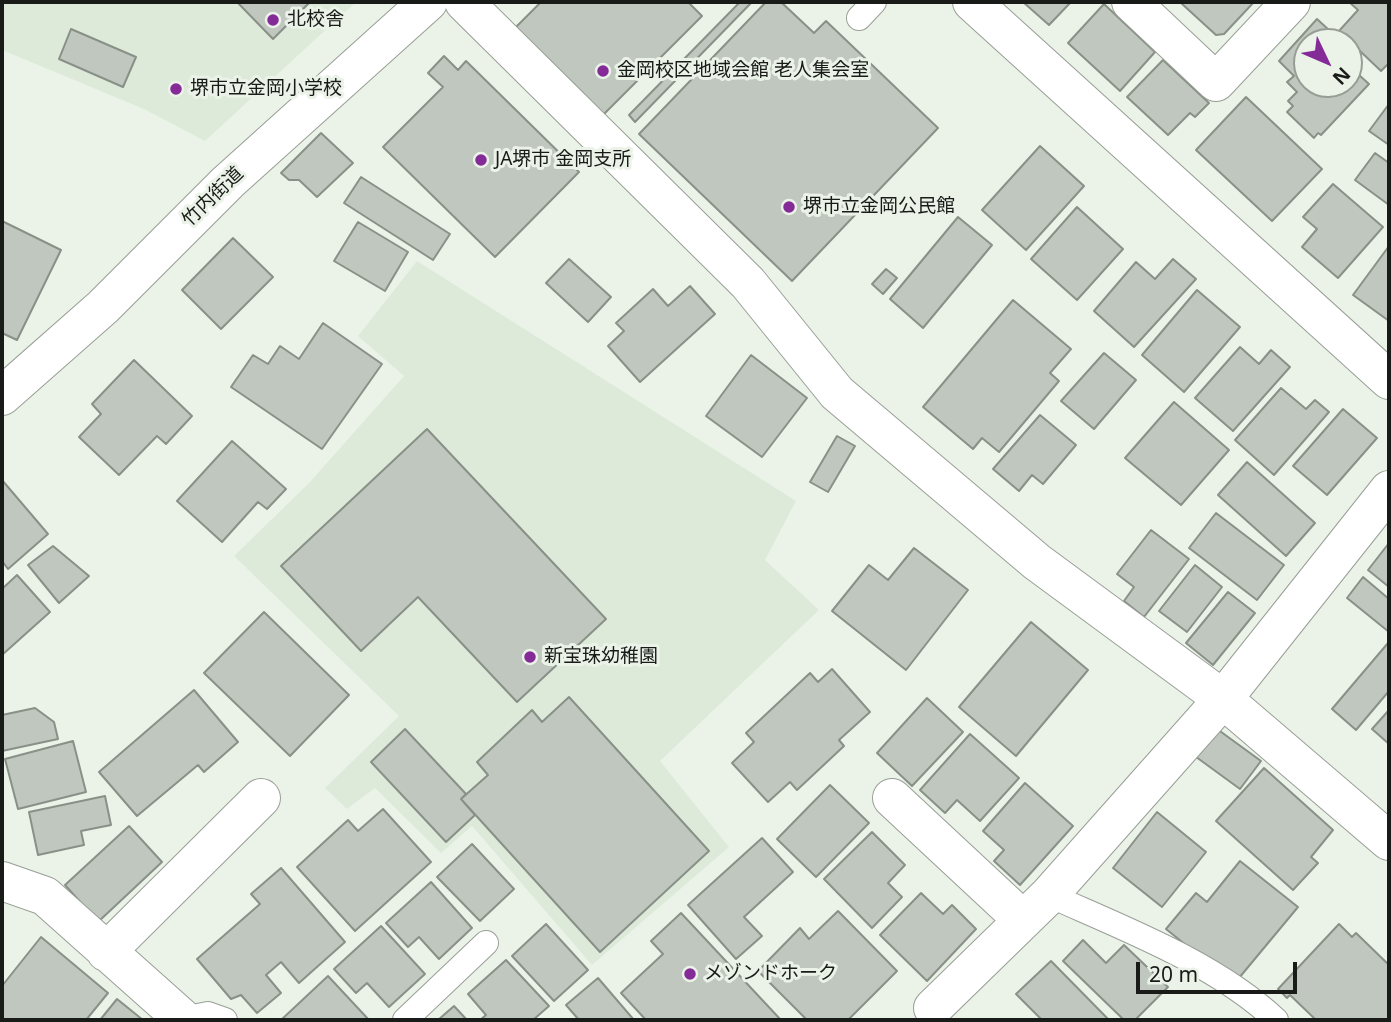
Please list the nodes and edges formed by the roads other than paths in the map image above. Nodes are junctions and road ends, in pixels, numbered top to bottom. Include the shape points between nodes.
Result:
1 (428, 2) edge
2 (464, 2) edge
3 (972, 2) edge
4 (1131, 2) edge
5 (1292, 2) edge
6 (1389, 380) edge
7 (2, 396) edge
8 (1389, 490) edge
9 (1223, 699) junction
10 (261, 798) dead end
11 (892, 798) dead end
12 (1389, 841) edge
13 (2, 881) edge
14 (1036, 907) junction
15 (485, 943) dead end
16 (106, 952) junction
17 (932, 1016) edge
18 (183, 1018) joint
19 (225, 1020) edge
20 (405, 1020) edge
21 (1276, 1020) edge

1 - 7 street, 竹内街道 via 228,182 103,307
2 - 9 street via 748,283 837,393 1037,562
3 - 6 street
4 - 5 street via 1216,82
8 - 9 street
9 - 12 street
9 - 14 street
10 - 16 street
11 - 14 street
13 - 16 street via 44,896
14 - 17 street
14 - 21 lane via 1162,945 1257,1003
15 - 20 lane
16 - 18 street
18 - 19 lane via 208,1014

